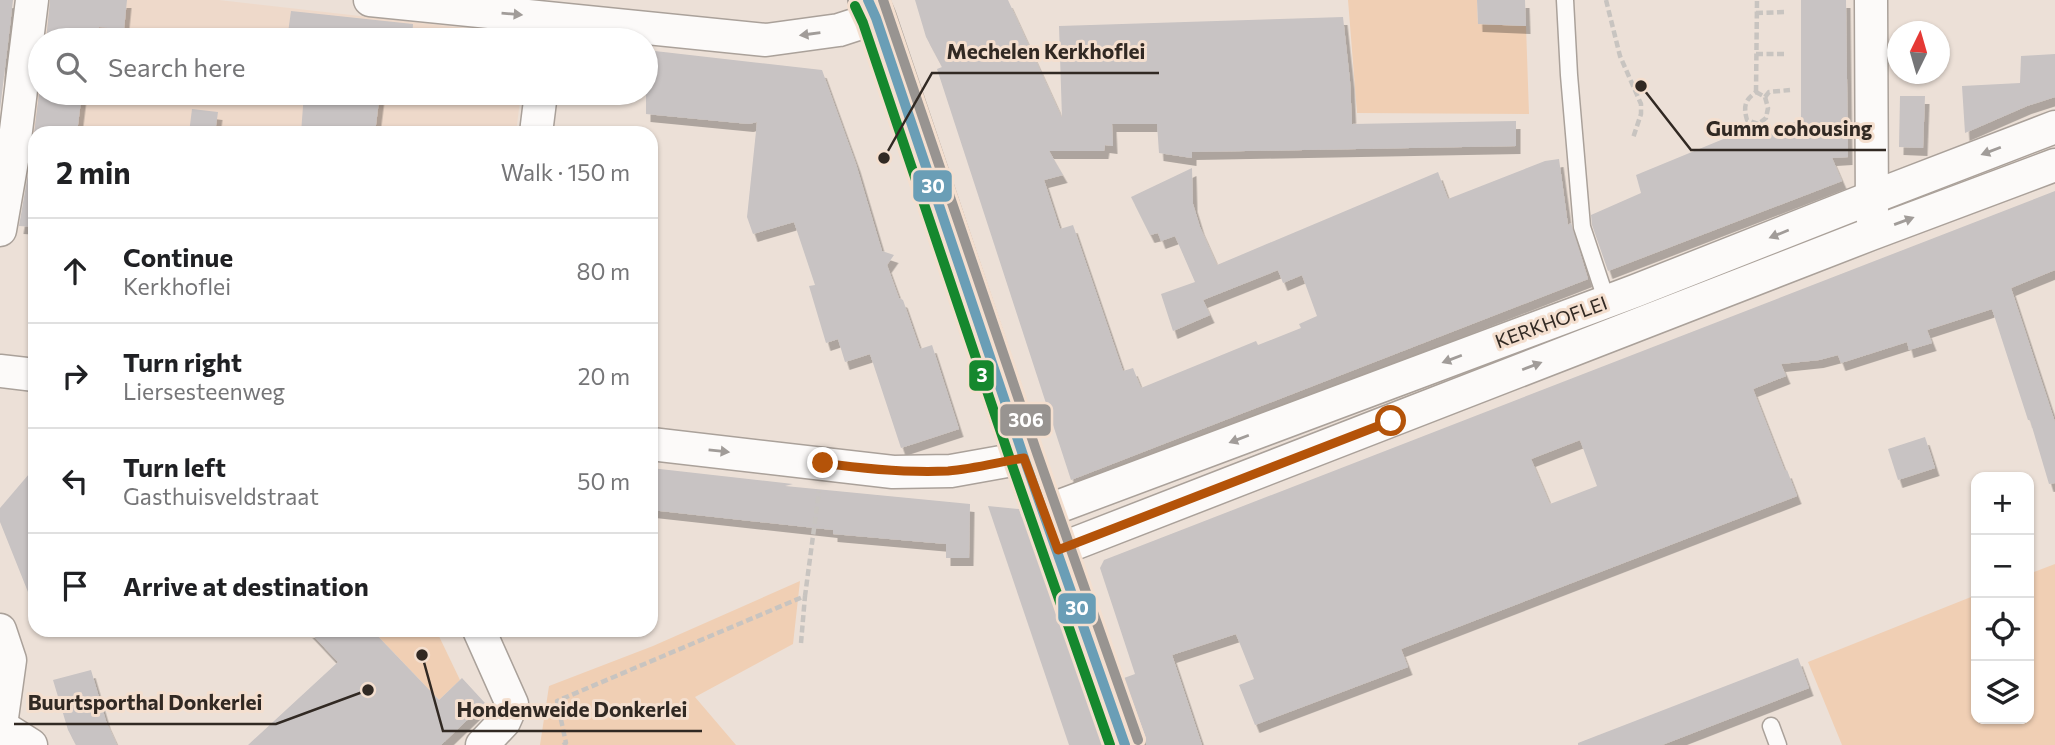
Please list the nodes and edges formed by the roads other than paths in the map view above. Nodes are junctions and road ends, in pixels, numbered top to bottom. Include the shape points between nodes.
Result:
1 (32, 0) edge
2 (370, 0) edge
3 (377, 0) edge
4 (1565, 0) edge
5 (1871, 0) edge
6 (872, 9) edge
7 (29, 28) edge
8 (542, 28) edge
9 (28, 33) edge
10 (658, 35) edge
11 (540, 105) edge
12 (537, 126) edge
13 (2055, 127) edge
14 (2055, 165) edge
15 (1873, 197) junction
16 (0, 230) edge
17 (1871, 234) junction
18 (1607, 302) junction
19 (0, 371) edge
20 (28, 374) edge
21 (658, 445) edge
22 (1024, 458) junction
23 (1044, 512) junction
24 (1058, 550) junction
25 (0, 630) edge
26 (482, 637) edge
27 (1771, 726) dead end
28 (1, 729) edge
29 (31, 745) edge
30 (482, 745) edge
31 (1125, 745) edge
32 (1778, 745) edge

1 - 7 street
2 - 3 street
3 -> 8 street
4 - 18 lane via 1582,227
5 - 15 street
6 -> 10 street via 839,30 766,40
6 - 22 main road
9 - 16 street
11 - 12 street
13 -> 15 street, KERKHOFLEI
17 -> 14 street, KERKHOFLEI
15 - 17 street
15 -> 18 street, KERKHOFLEI
24 -> 17 street, KERKHOFLEI
18 -> 23 street, KERKHOFLEI
19 - 20 street
21 -> 22 street via 905,472 951,471
22 - 23 main road
23 - 24 main road
24 - 31 main road
25 - 28 street via 10,660
26 - 30 street via 512,704 504,722
27 - 32 lane
28 - 29 street

